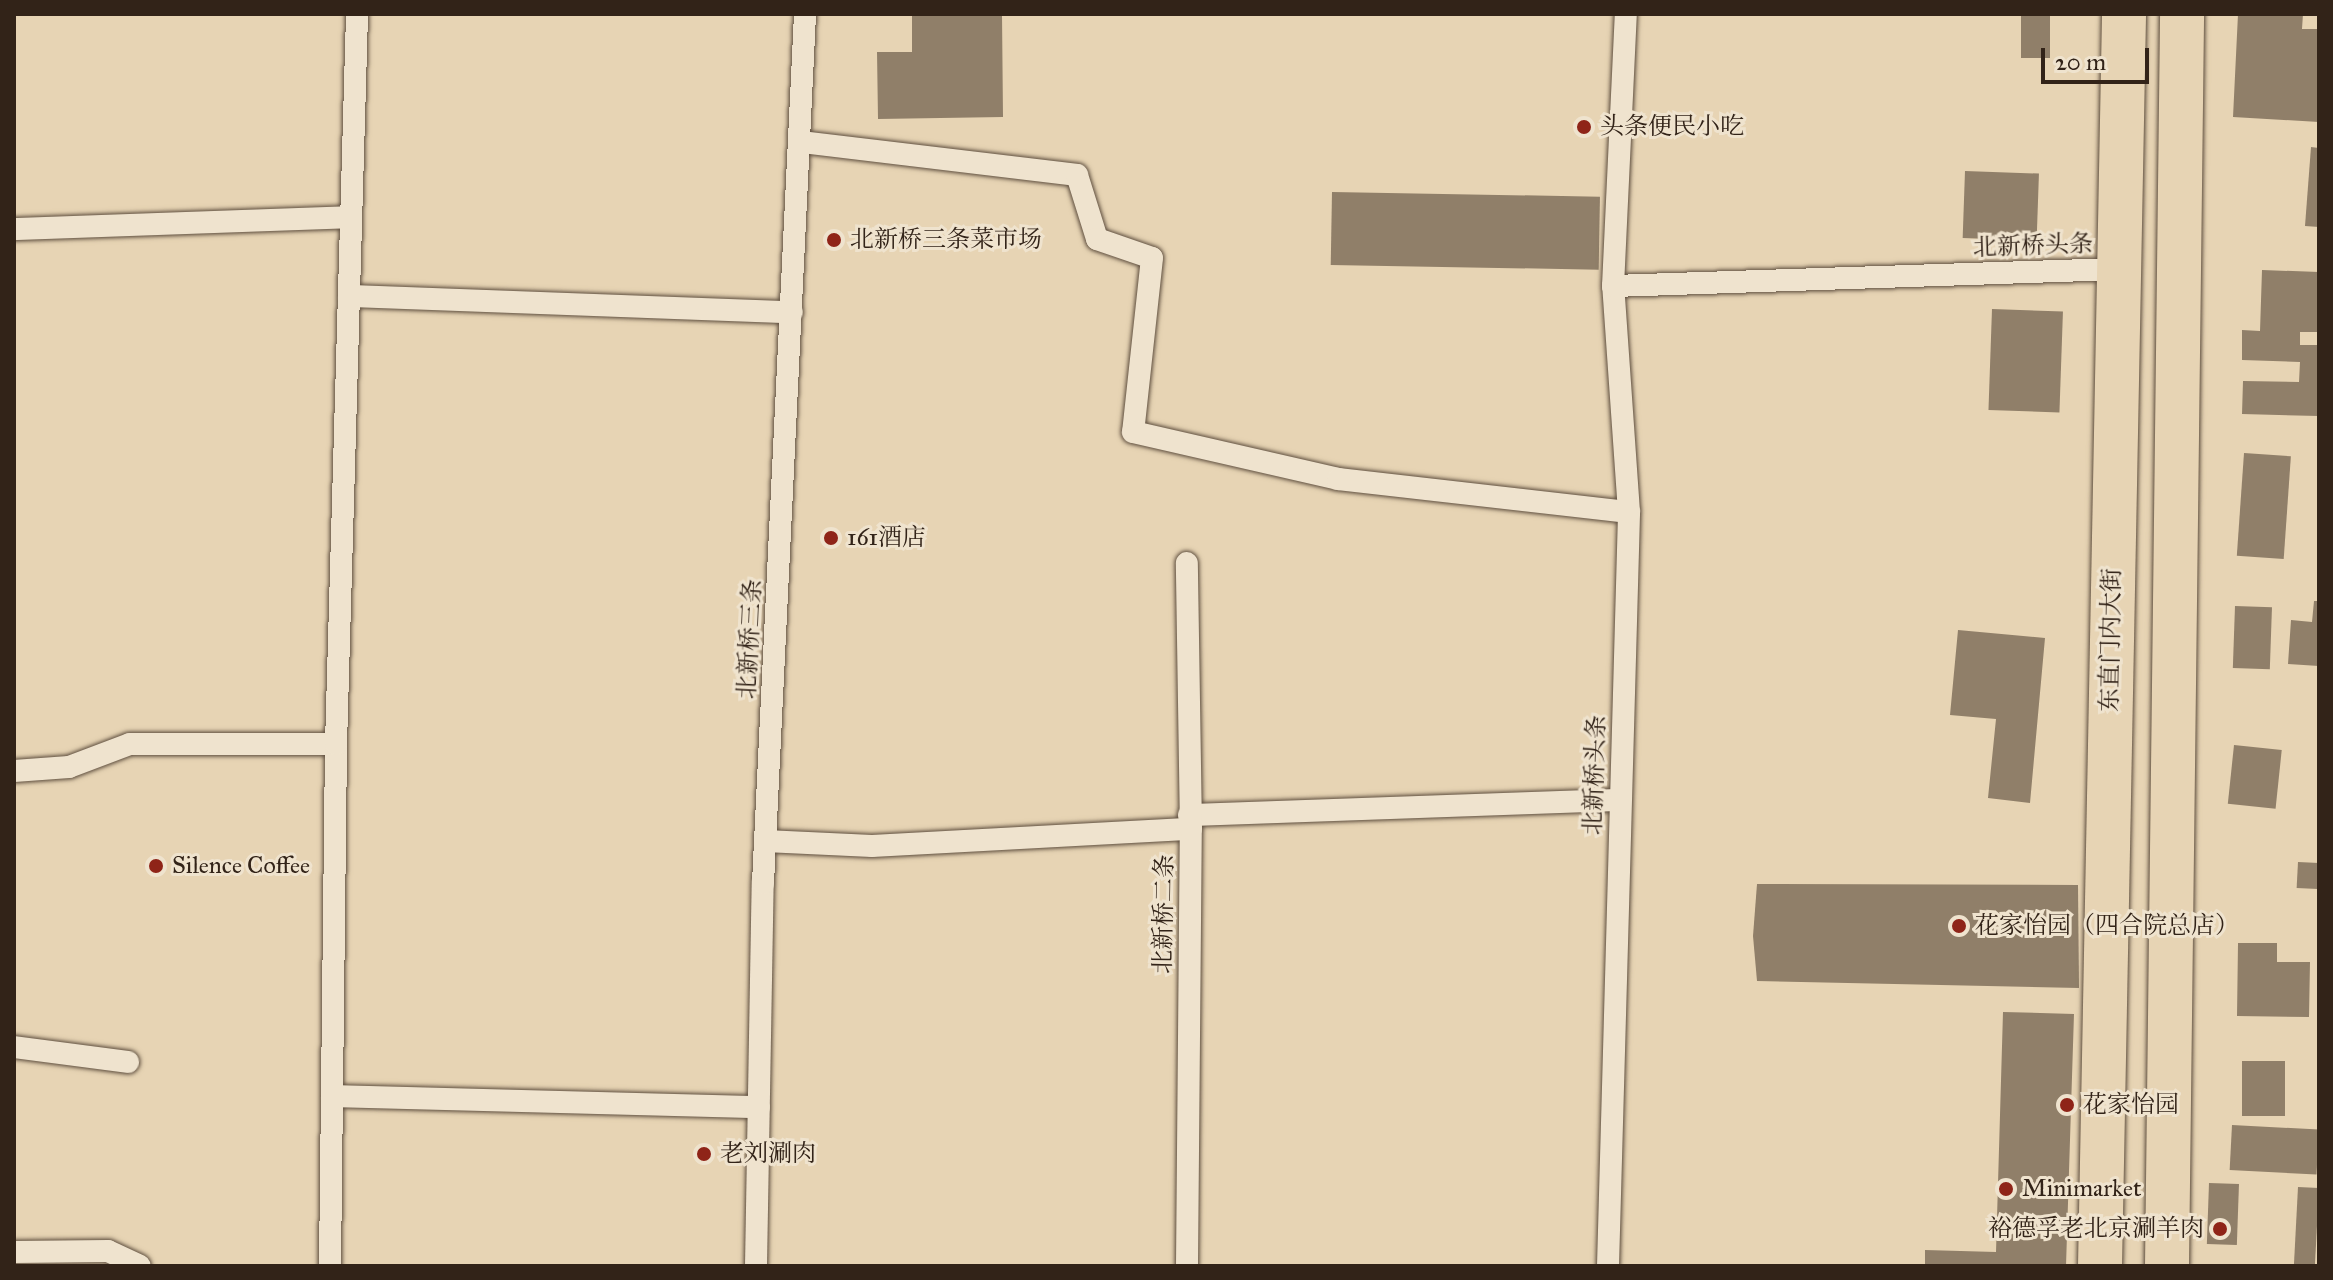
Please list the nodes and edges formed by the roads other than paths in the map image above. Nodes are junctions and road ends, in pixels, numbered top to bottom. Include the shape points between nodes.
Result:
1 (357, 14) edge
2 (805, 14) edge
3 (1626, 14) edge
4 (2124, 14) edge
5 (2182, 14) edge
6 (801, 142) junction
7 (351, 217) junction
8 (14, 229) edge
9 (2118, 269) junction
10 (1613, 286) junction
11 (349, 296) junction
12 (792, 312) junction
13 (1629, 512) junction
14 (1187, 563) dead end
15 (336, 744) junction
16 (14, 771) edge
17 (1620, 800) junction
18 (1190, 822) junction
19 (765, 841) junction
20 (14, 1047) edge
21 (128, 1062) dead end
22 (332, 1096) junction
23 (759, 1107) junction
24 (14, 1252) edge
25 (140, 1266) edge
26 (330, 1266) edge
27 (756, 1266) edge
28 (1187, 1266) edge
29 (1608, 1266) edge
30 (2100, 1266) edge
31 (2167, 1266) edge

1 - 7 lane
2 - 6 lane, 北新桥三条
3 - 10 lane, 北新桥头条
4 - 9 main road, 东直门内大街
5 - 31 main road
6 - 12 lane, 北新桥三条
6 - 13 lane via 1077,175 1097,239 1152,258 1133,432 1338,479
7 - 8 lane
7 - 11 lane
9 - 10 lane, 北新桥头条
9 - 30 main road, 东直门内大街
10 - 13 lane, 北新桥头条
11 - 12 lane
11 - 15 lane
12 - 19 lane, 北新桥三条
13 - 17 lane, 北新桥头条
14 - 18 lane, 北新桥二条
15 - 16 lane via 130,744 69,767
15 - 22 lane
17 - 18 lane
17 - 29 lane, 北新桥头条
18 - 19 lane via 872,846
18 - 28 lane, 北新桥二条
19 - 23 lane, 北新桥三条
20 - 21 lane
22 - 23 lane
22 - 26 lane
23 - 27 lane, 北新桥三条
24 - 25 lane via 108,1251

